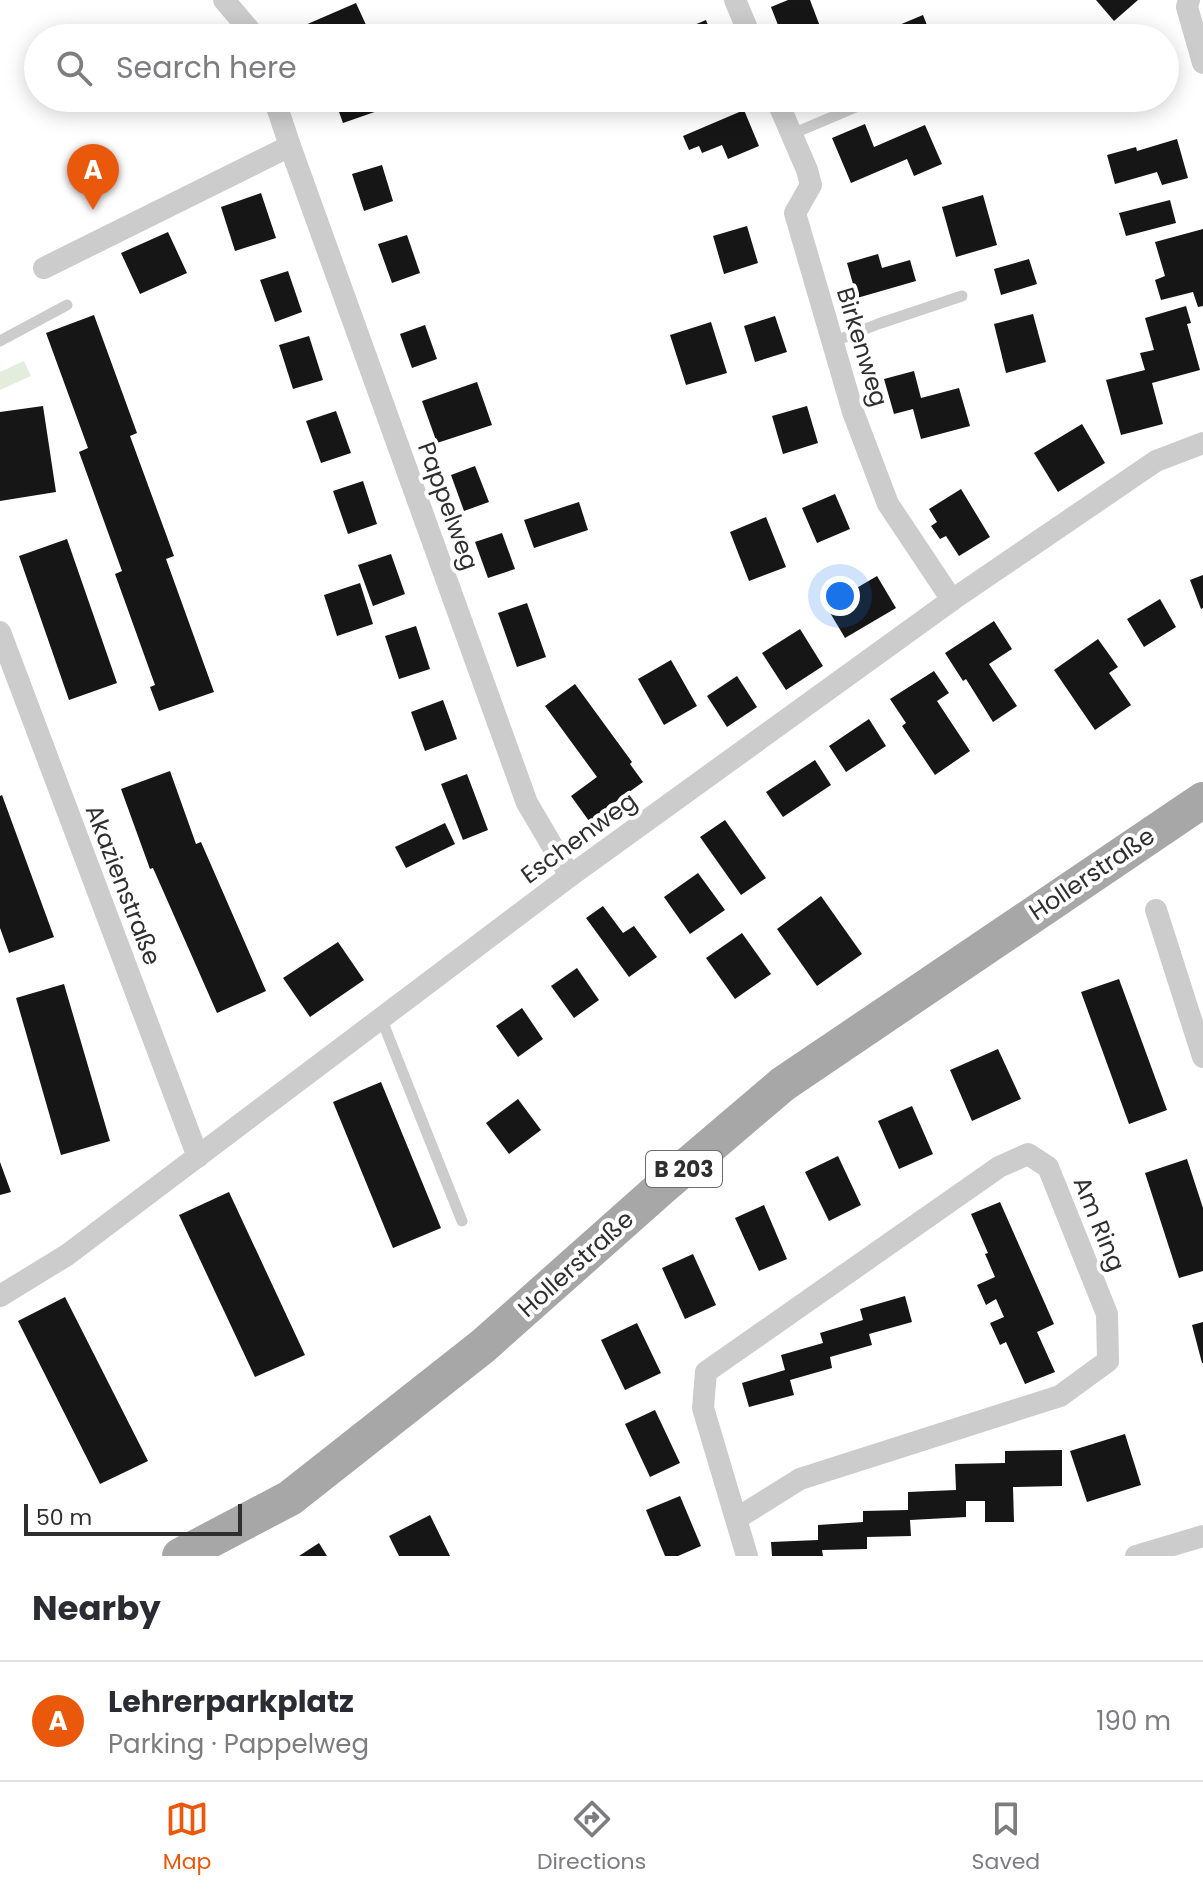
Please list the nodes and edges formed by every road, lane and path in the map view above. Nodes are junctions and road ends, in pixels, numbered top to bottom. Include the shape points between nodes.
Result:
1 (224, 0) edge
2 (735, 0) edge
3 (1189, 0) edge
4 (244, 24) edge
5 (745, 24) edge
6 (1203, 63) edge
7 (279, 112) edge
8 (782, 112) edge
9 (844, 112) edge
10 (792, 134) junction
11 (290, 146) junction
12 (44, 268) dead end
13 (962, 296) dead end
14 (67, 305) dead end
15 (0, 341) edge
16 (833, 342) junction
17 (1203, 443) edge
18 (952, 600) junction
19 (0, 632) edge
20 (1203, 800) edge
21 (570, 876) junction
22 (1156, 910) dead end
23 (381, 1018) junction
24 (1203, 1057) edge
25 (198, 1157) junction
26 (462, 1221) dead end
27 (0, 1296) edge
28 (736, 1519) junction
29 (1203, 1536) edge
30 (180, 1556) edge
31 (747, 1556) edge
32 (1136, 1556) edge

1 - 4 street
2 - 5 street
3 - 6 street
7 - 11 street, Pappelweg
8 - 10 street, Birkenweg
9 - 10 lane
10 - 16 street, Birkenweg via 811,185 795,213
11 - 12 street
11 - 21 street, Pappelweg via 527,803
13 - 16 lane
14 - 15 lane
16 - 18 street, Birkenweg via 888,504
17 - 18 street, Eschenweg via 1156,461
18 - 21 street, Eschenweg
19 - 25 street, Akazienstraße
20 - 30 main road, Hollerstraße / B 203 via 783,1084 483,1346 290,1498
21 - 23 street, Eschenweg
22 - 24 street
23 - 25 street, Eschenweg
23 - 26 lane
25 - 27 street, Eschenweg via 67,1255
28 - 28 street, Am Ring via 703,1408 706,1372 999,1167 1028,1154 1048,1167 1107,1314 1108,1361 1060,1396 800,1479
28 - 31 street, Am Ring
29 - 32 street

